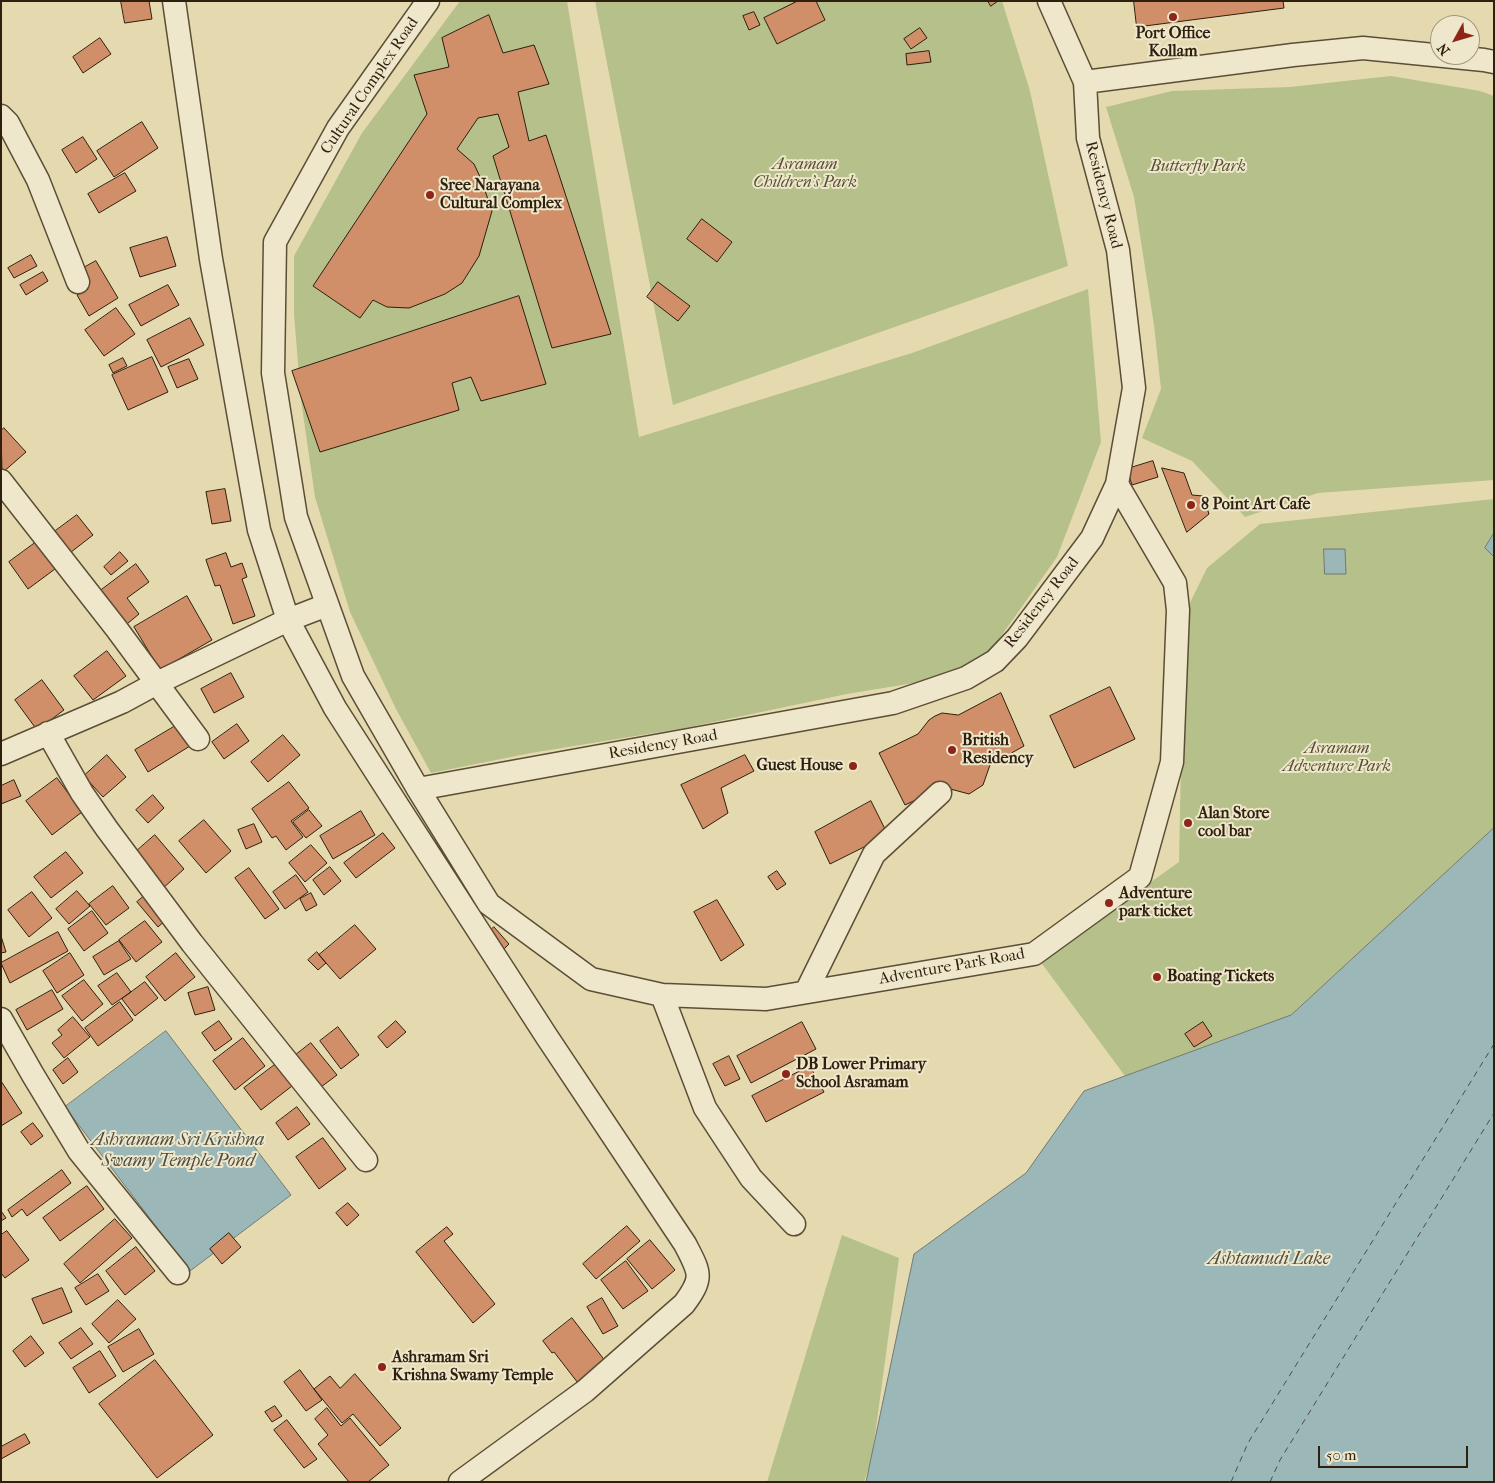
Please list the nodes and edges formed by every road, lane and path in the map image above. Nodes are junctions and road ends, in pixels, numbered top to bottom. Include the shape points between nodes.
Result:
1 (174, 1) edge
2 (428, 1) edge
3 (1049, 1) edge
4 (1494, 62) edge
5 (1085, 82) junction
6 (1, 116) edge
7 (78, 282) dead end
8 (1, 482) edge
9 (1117, 484) junction
10 (327, 605) junction
11 (288, 620) junction
12 (156, 683) junction
13 (48, 733) junction
14 (198, 739) dead end
15 (1, 754) edge
16 (418, 789) junction
17 (940, 793) dead end
18 (806, 992) junction
19 (662, 995) junction
20 (1, 1019) edge
21 (366, 1160) dead end
22 (794, 1224) dead end
23 (178, 1273) dead end
24 (460, 1482) edge

1 - 11 street via 212,259 259,530
2 - 10 street, Cultural Complex Road via 338,128 275,242 273,373 296,517
3 - 5 street, Residency Road
4 - 5 street via 1363,48
5 - 9 street, Residency Road via 1088,138 1118,250 1134,388
6 - 7 street via 8,123 38,180
8 - 12 street
9 - 16 street, Residency Road via 1092,538 1017,638 995,662 966,678 894,702
9 - 18 street, Adventure Park Road via 1175,583 1178,610 1172,762 1140,877 1034,954
10 - 11 street
10 - 16 street, Adventure Park Road via 353,676
11 - 12 street
11 - 24 street via 336,708 399,808 547,1038 686,1244 698,1276 696,1288 684,1304 585,1391
12 - 13 street via 122,702
12 - 14 street
13 - 15 street
13 - 21 street via 107,829 192,943
16 - 19 street, Adventure Park Road via 489,904 591,979
17 - 18 street via 874,854
18 - 19 street, Adventure Park Road via 766,999
19 - 22 street via 705,1108 751,1178
20 - 23 street via 79,1151

